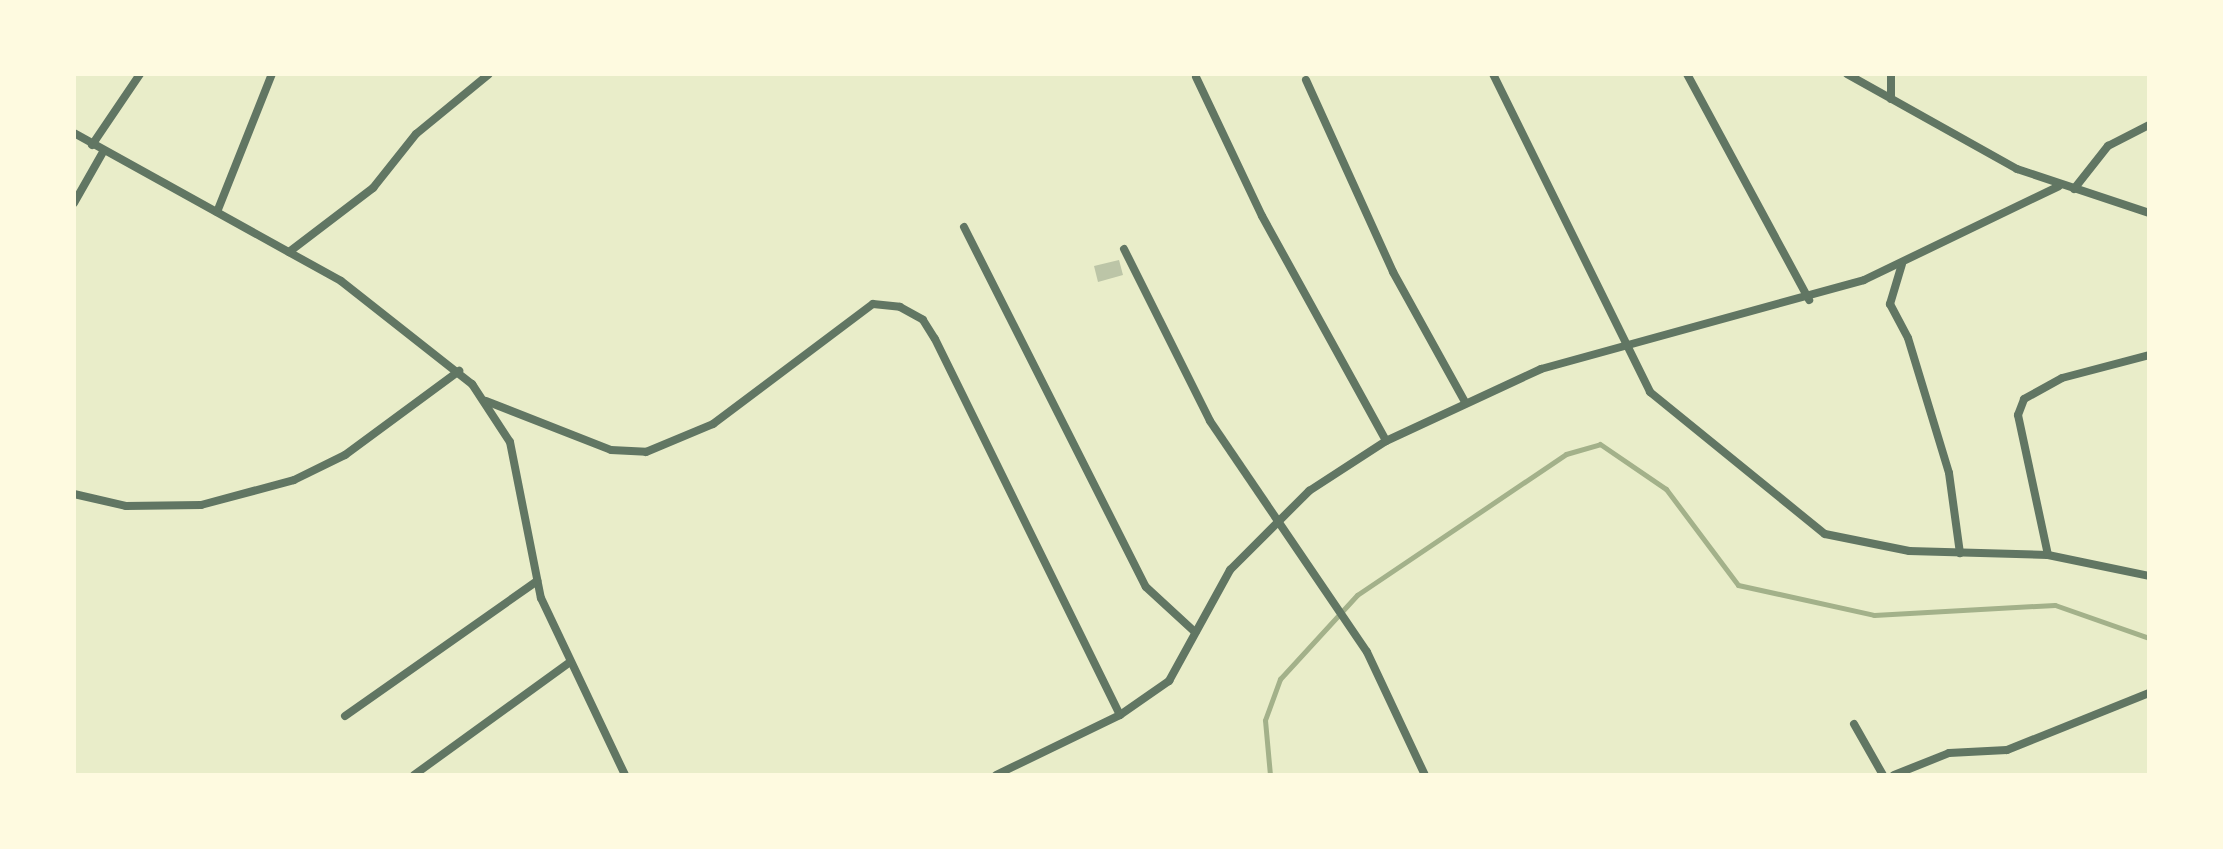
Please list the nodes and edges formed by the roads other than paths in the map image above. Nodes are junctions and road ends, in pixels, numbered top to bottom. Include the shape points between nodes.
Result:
1 (140, 74) edge
2 (272, 74) edge
3 (489, 74) edge
4 (1493, 74) edge
5 (1687, 74) edge
6 (1847, 74) edge
7 (1891, 74) edge
8 (1196, 77) dead end
9 (1306, 80) dead end
10 (1891, 99) junction
11 (2149, 125) edge
12 (74, 133) edge
13 (92, 145) junction
14 (103, 152) junction
15 (2059, 186) junction
16 (2074, 189) junction
17 (74, 203) edge
18 (217, 212) junction
19 (2149, 213) edge
20 (964, 227) dead end
21 (1124, 249) dead end
22 (289, 252) junction
23 (1902, 264) junction
24 (1809, 300) junction
25 (1625, 344) junction
26 (2149, 355) edge
27 (459, 371) junction
28 (486, 401) junction
29 (1465, 402) junction
30 (1386, 441) junction
31 (74, 494) edge
32 (1275, 523) junction
33 (1960, 553) junction
34 (2048, 555) junction
35 (2149, 576) edge
36 (537, 581) junction
37 (1195, 632) junction
38 (569, 663) junction
39 (2149, 693) edge
40 (1120, 715) junction
41 (345, 716) dead end
42 (1854, 724) dead end
43 (414, 775) edge
44 (625, 775) edge
45 (996, 775) edge
46 (1425, 775) edge
47 (1883, 775) edge
48 (1894, 775) edge

1 - 13 street
2 - 18 street
3 - 22 street via 416,134 373,188
4 - 25 street
5 - 24 street
6 - 10 street
7 - 10 street
8 - 30 street via 1291,271
9 - 29 street via 1393,272
10 - 15 street
11 - 16 street via 2108,146
12 - 13 street
13 - 14 street
14 - 17 street
14 - 18 street
15 - 16 street
15 - 23 street
16 - 19 street
18 - 22 street
20 - 37 street via 1146,587
21 - 32 street via 1210,421
22 - 27 street via 341,281
23 - 24 street
23 - 33 street via 1890,304 1908,338 1949,473
24 - 25 street
25 - 29 street
25 - 33 street via 1650,392 1825,534 1863,546
26 - 34 street via 2062,378 2024,399 2018,415
27 - 28 street
27 - 31 street via 345,455 294,480 201,505 126,506
28 - 36 street via 510,442
28 - 40 street via 611,450 646,452 713,424 873,304 900,307 923,320 935,339
29 - 30 street
30 - 32 street via 1309,491
32 - 37 street via 1230,570
32 - 46 street via 1367,652
33 - 34 street
34 - 35 street
36 - 38 street
36 - 41 street
37 - 40 street via 1169,681
38 - 43 street
38 - 44 street
39 - 48 street via 2033,741 1949,753
40 - 45 street
42 - 47 street

